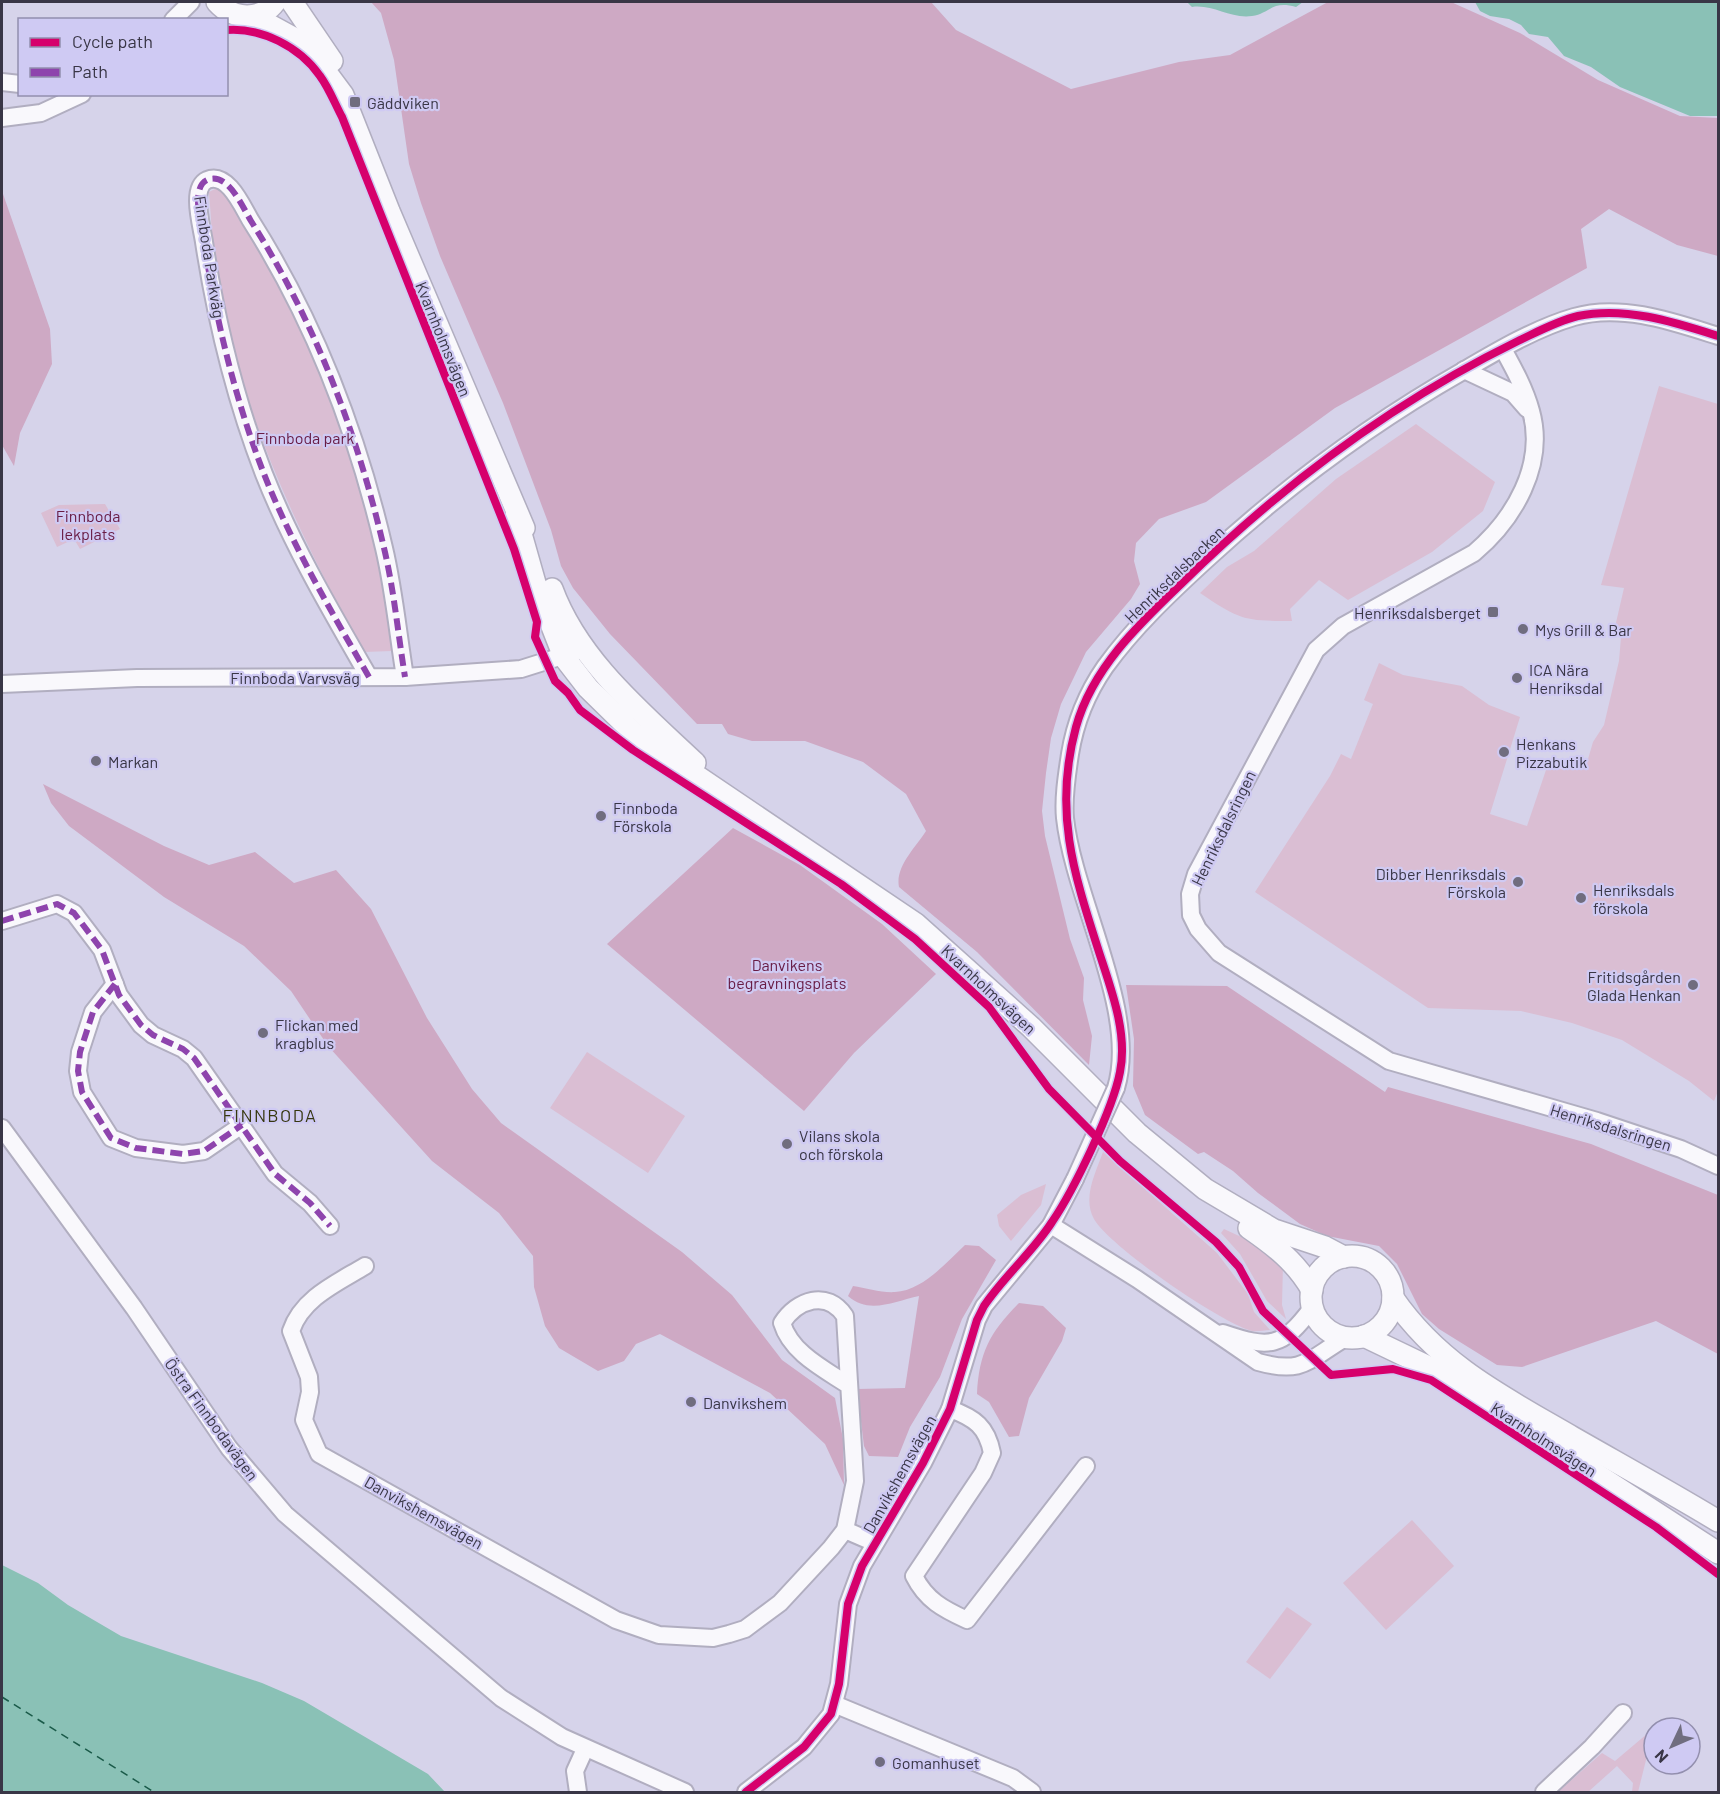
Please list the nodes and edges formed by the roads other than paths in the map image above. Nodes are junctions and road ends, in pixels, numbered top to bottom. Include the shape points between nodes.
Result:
1 (191, 2) edge
2 (217, 2) edge
3 (276, 2) edge
4 (292, 2) edge
5 (234, 17) edge
6 (175, 18) edge
7 (2, 82) edge
8 (18, 84) edge
9 (343, 95) junction
10 (78, 96) edge
11 (2, 118) edge
12 (1719, 336) edge
13 (1503, 349) junction
14 (1464, 370) junction
15 (1532, 414) junction
16 (516, 516) junction
17 (584, 648) junction
18 (564, 657) junction
19 (369, 677) junction
20 (405, 677) junction
21 (2, 684) edge
22 (732, 798) junction
23 (2, 921) edge
24 (116, 984) junction
25 (242, 1125) junction
26 (2, 1128) edge
27 (1719, 1166) edge
28 (1075, 1179) joint
29 (1226, 1204) junction
30 (1051, 1225) junction
31 (330, 1226) dead end
32 (1344, 1257) junction
33 (365, 1266) dead end
34 (1393, 1298) junction
35 (1312, 1299) junction
36 (1211, 1329) junction
37 (1355, 1337) junction
38 (848, 1384) junction
39 (950, 1409) junction
40 (1086, 1466) dead end
41 (1719, 1521) edge
42 (845, 1530) junction
43 (875, 1543) junction
44 (1719, 1553) edge
45 (834, 1704) junction
46 (1623, 1713) dead end
47 (585, 1749) junction
48 (578, 1792) edge
49 (685, 1792) edge
50 (746, 1792) edge
51 (1032, 1792) edge
52 (1544, 1792) edge

1 - 6 street
2 - 5 street, Kvarnholmsvägen
3 - 5 street via 270,8
4 - 9 street, Kvarnholmsvägen via 328,53 340,77
5 - 9 street, Kvarnholmsvägen via 297,40 311,52
7 - 8 street
9 - 16 street, Kvarnholmsvägen
10 - 11 street via 41,113
12 - 13 street via 1644,315 1598,313 1574,317
13 - 14 street, Henriksdalsbacken
13 - 15 street, Henriksdalsringen
14 - 15 street via 1513,393
14 - 28 street, Henriksdalsbacken, bridge via 1407,403 1329,457 1248,522 1133,632 1086,698 1070,753 1065,816 1076,873 1120,1027 1121,1070
15 - 27 street, Henriksdalsringen via 1534,448 1529,475 1514,509 1490,539 1474,553 1343,626 1316,650 1196,874 1190,894 1191,915 1206,940 1235,965 1389,1061 1597,1121
16 - 17 street, Kvarnholmsvägen via 534,546 562,613
16 - 18 street, Kvarnholmsvägen via 529,566
17 - 18 street, Finnboda Varvsväg
17 - 22 street, Kvarnholmsvägen via 640,711
18 - 20 street, Finnboda Varvsväg via 510,670
18 - 22 street, Kvarnholmsvägen via 588,688 636,735
19 - 20 street, Finnboda Varvsväg
19 - 20 street, Finnboda Parkväg via 295,542 265,476 242,406 212,293 200,214 198,192 211,179 227,185 260,235 327,366 370,489 385,552
19 - 21 street, Finnboda Varvsväg via 128,678
22 - 29 street, Kvarnholmsvägen via 916,924 1031,1027 1137,1133
23 - 24 street via 57,904 74,913 102,951
24 - 25 street via 128,1010 141,1025 194,1058
24 - 25 street via 93,1012 78,1071 81,1092 111,1138 136,1148 183,1154 204,1151
25 - 31 street via 276,1174
26 - 47 street, Östra Finnbodavägen via 134,1308 229,1448 285,1514 501,1698
28 - 30 street, Danvikshemsvägen
29 - 32 street, Kvarnholmsvägen via 1274,1230
29 - 35 street, Kvarnholmsvägen via 1302,1272
30 - 36 street
30 - 39 street, Danvikshemsvägen via 984,1306
32 - 34 street, Kvarnholmsvägen via 1369,1260 1382,1270
32 - 35 street via 1318,1275
33 - 42 street, Danvikshemsvägen via 325,1289 305,1307 291,1331 309,1377 304,1420 319,1454 616,1620 659,1635 686,1638 713,1638 745,1629 797,1586
34 - 37 street via 1385,1322 1377,1330
34 - 41 street, Kvarnholmsvägen via 1431,1346 1483,1384
35 - 36 street via 1289,1336 1277,1343 1251,1343
35 - 37 street, Kvarnholmsvägen via 1318,1321 1329,1331
36 - 37 street via 1243,1354 1275,1367 1302,1366
37 - 44 street, Kvarnholmsvägen via 1438,1372
38 - 38 street, Danvikshemsvägen via 814,1363 785,1333 782,1323 797,1308 828,1299 842,1311
38 - 42 street, Danvikshemsvägen via 855,1481
39 - 40 street via 982,1426 992,1453 914,1576 938,1607 967,1620
39 - 43 street, Danvikshemsvägen via 924,1463
42 - 43 street, Danvikshemsvägen
43 - 45 street, Danvikshemsvägen via 848,1604
45 - 50 street via 812,1740
45 - 51 street via 993,1769
46 - 52 street
47 - 48 street via 574,1771
47 - 49 street, Östra Finnbodavägen

